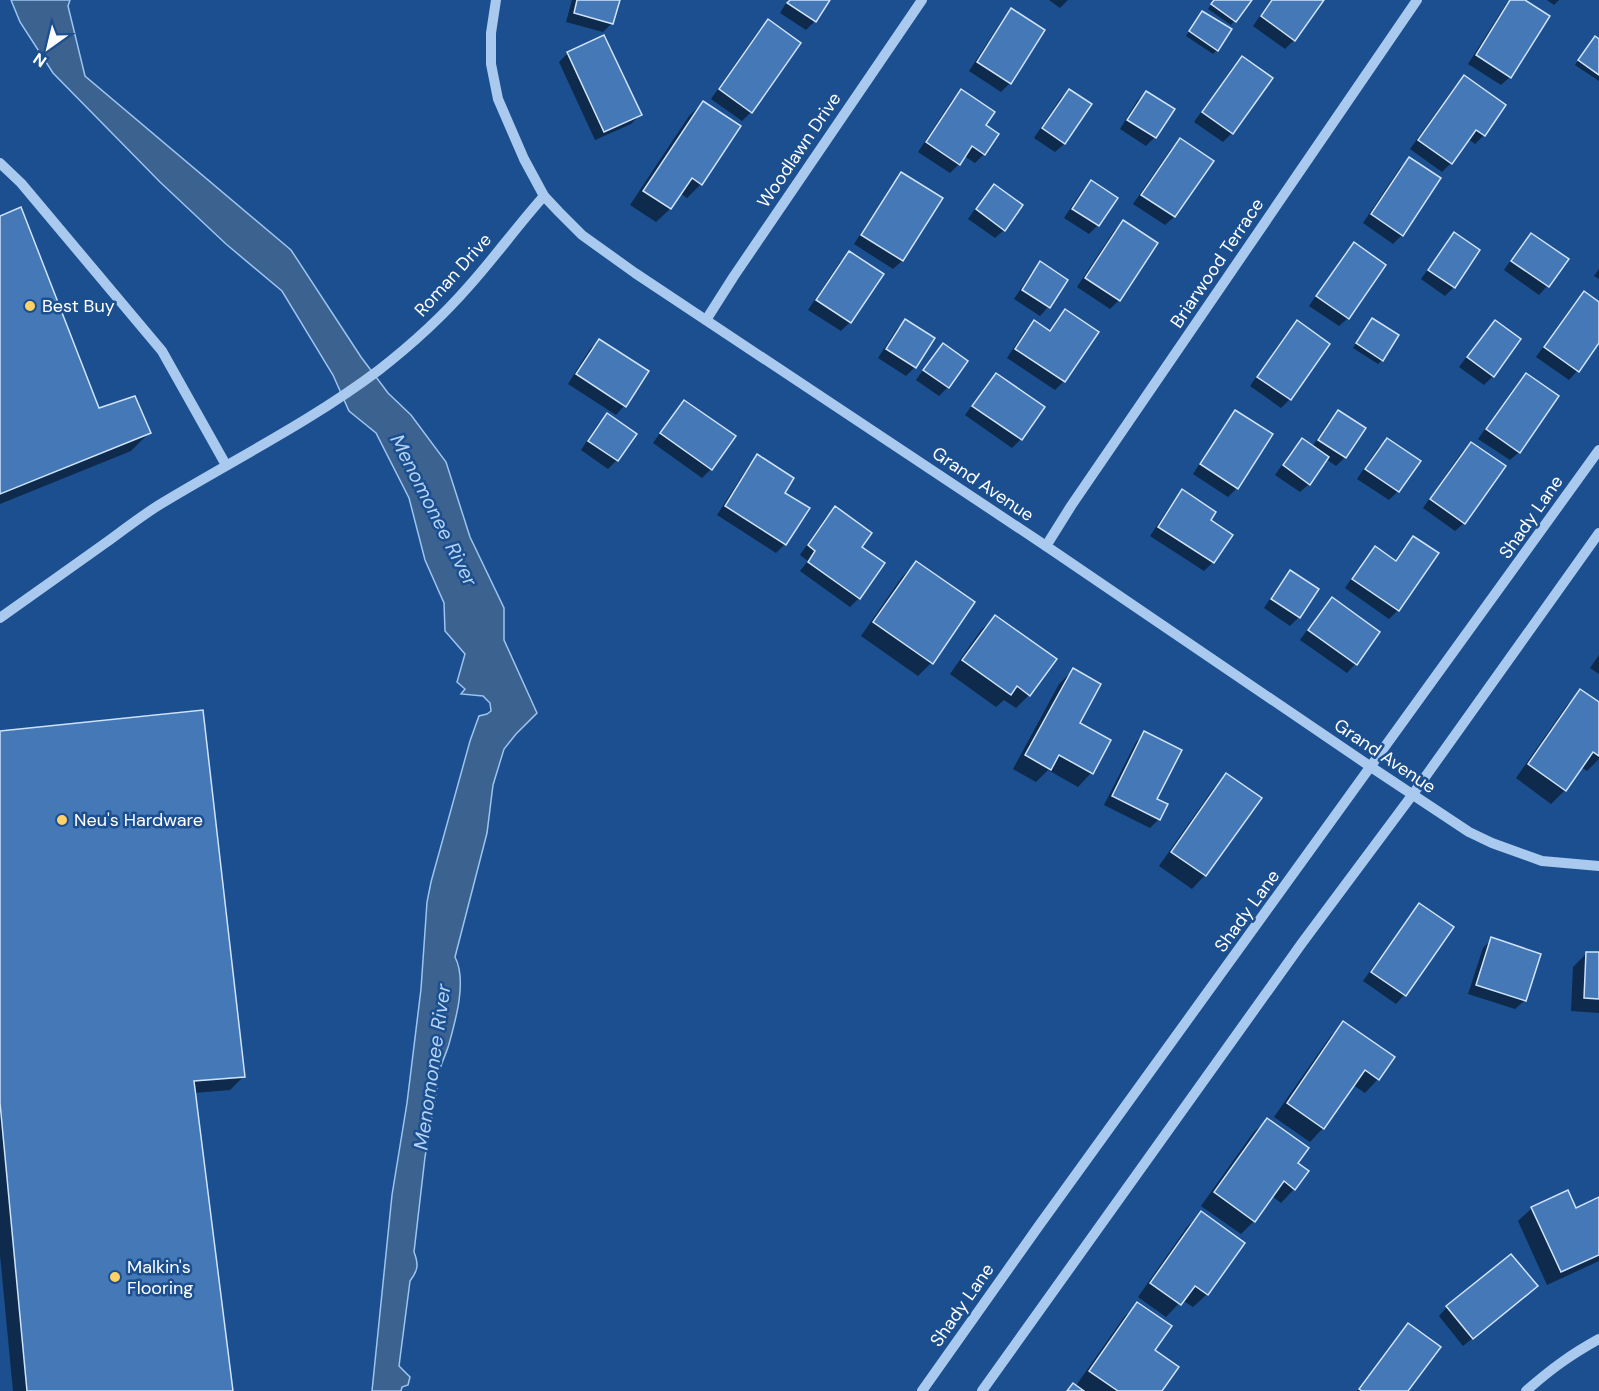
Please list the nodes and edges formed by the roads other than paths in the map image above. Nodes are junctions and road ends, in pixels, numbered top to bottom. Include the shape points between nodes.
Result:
1 (496, 0) edge
2 (922, 0) edge
3 (1417, 0) edge
4 (0, 163) edge
5 (544, 196) junction
6 (706, 320) junction
7 (1599, 450) edge
8 (226, 465) junction
9 (1599, 533) edge
10 (1046, 546) junction
11 (0, 618) edge
12 (1371, 767) junction
13 (1413, 794) junction
14 (1599, 866) edge
15 (1599, 1340) edge
16 (922, 1391) edge
17 (982, 1391) edge
18 (1526, 1391) edge

1 - 5 street, Grand Avenue via 491,33 498,99
2 - 6 street, Woodlawn Drive
3 - 10 street, Briarwood Terrace
4 - 8 street via 162,351
5 - 6 street, Grand Avenue via 582,235
5 - 8 street, Roman Drive via 438,320 338,399
6 - 10 street, Grand Avenue
7 - 12 street, Shady Lane
8 - 11 street, Roman Drive via 157,507
9 - 13 street
10 - 12 street, Grand Avenue
12 - 13 street, Grand Avenue
12 - 16 street, Shady Lane
13 - 14 street, Grand Avenue via 1492,843 1542,861
13 - 17 street
15 - 18 street via 1572,1354

